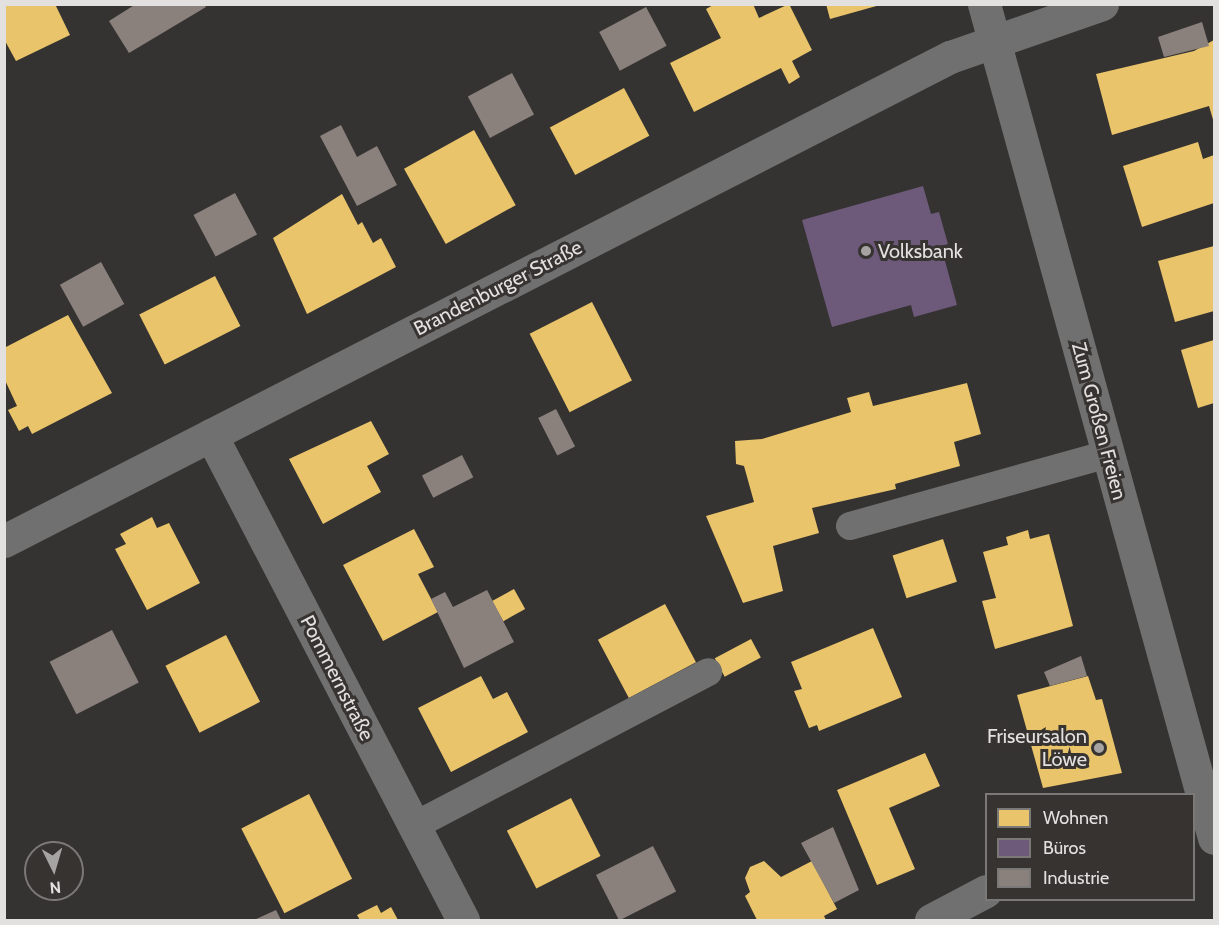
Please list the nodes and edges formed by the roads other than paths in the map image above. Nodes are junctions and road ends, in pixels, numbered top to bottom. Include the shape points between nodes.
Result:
1 (984, 4) edge
2 (1102, 4) edge
3 (994, 40) junction
4 (211, 435) junction
5 (1108, 454) junction
6 (850, 526) dead end
7 (9, 529) edge
8 (708, 672) dead end
9 (1199, 788) edge
10 (414, 826) junction
11 (1215, 838) edge
12 (985, 892) edge
13 (463, 921) edge
14 (931, 921) edge

1 - 3 street, Zum Großen Freien
2 - 3 street, Brandenburger Straße
3 - 4 street, Brandenburger Straße
3 - 5 street, Zum Großen Freien
4 - 7 street, Brandenburger Straße
4 - 10 street, Pommernstraße
5 - 6 lane
5 - 9 street, Zum Großen Freien
8 - 10 lane
9 - 11 street, Zum Großen Freien
10 - 13 street, Pommernstraße
12 - 14 street

